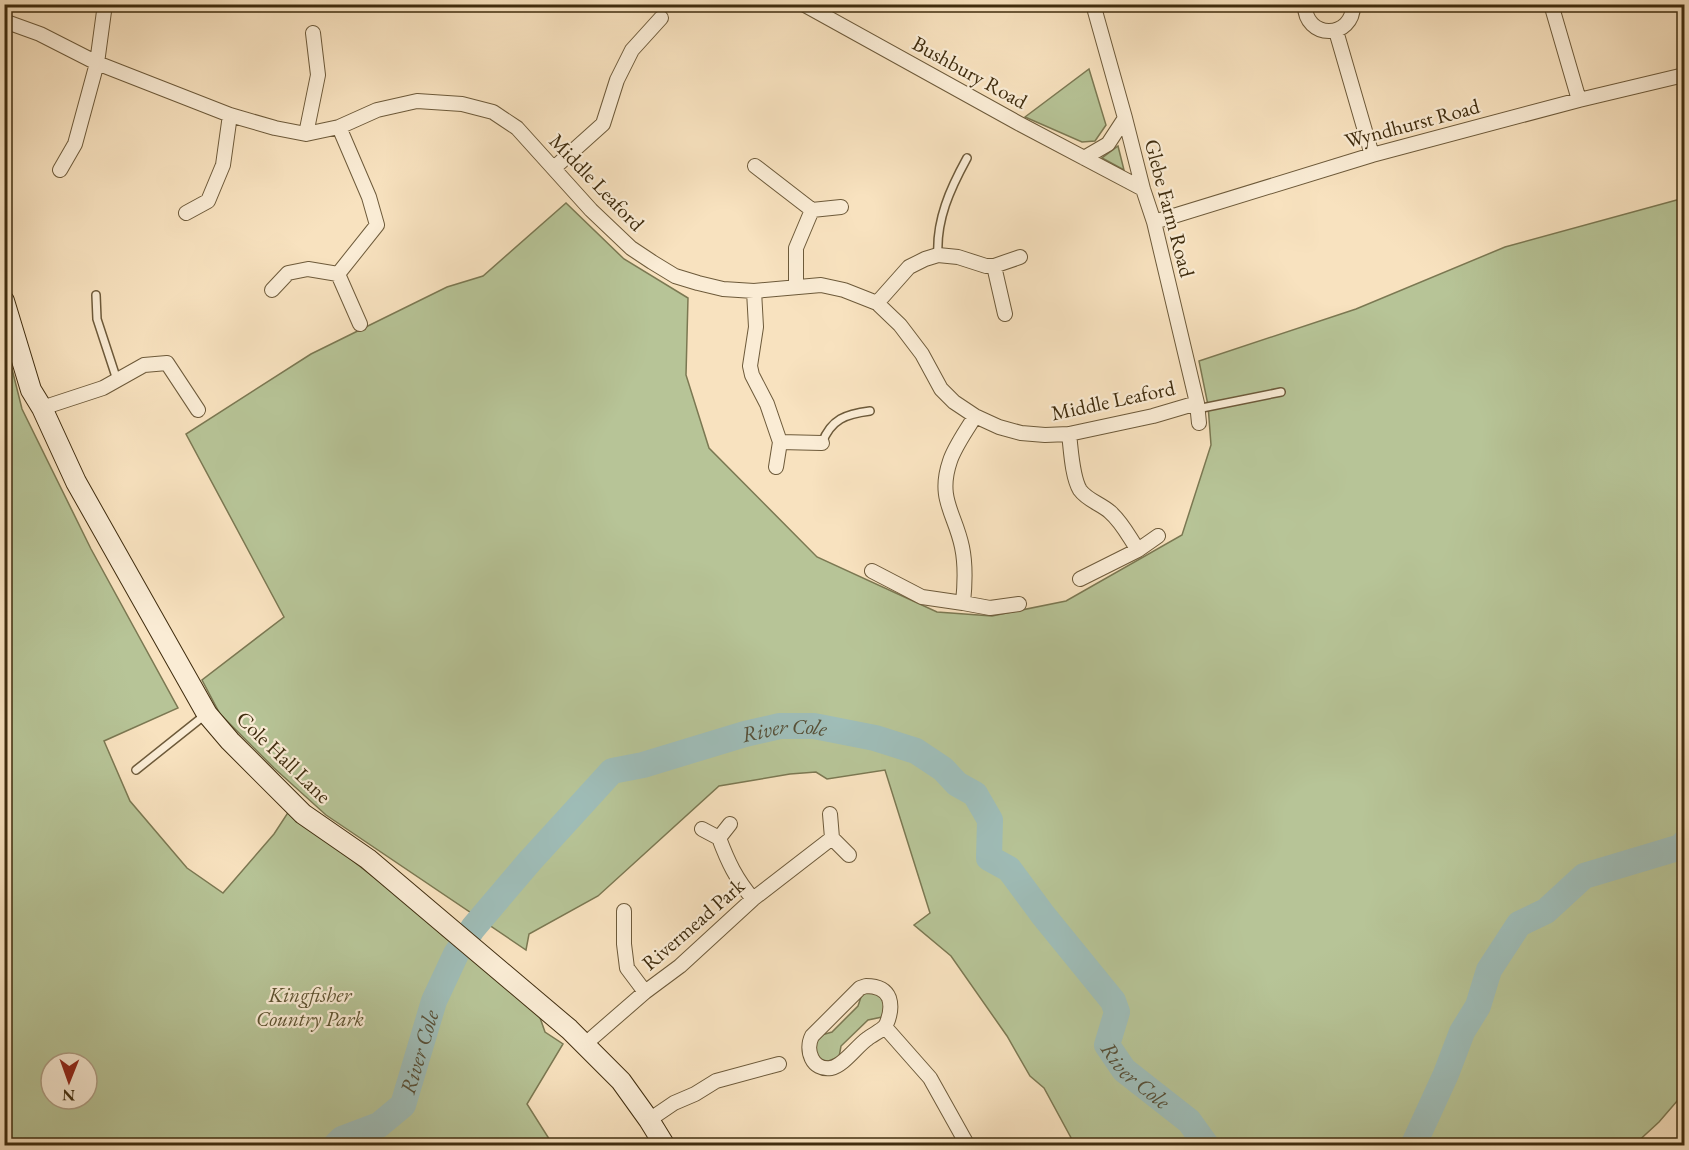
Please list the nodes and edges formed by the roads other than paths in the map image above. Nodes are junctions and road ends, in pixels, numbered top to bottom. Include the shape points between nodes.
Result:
1 (105, 4) edge
2 (803, 4) edge
3 (1093, 4) edge
4 (1305, 4) edge
5 (1353, 4) edge
6 (1551, 4) edge
7 (661, 18) dead end
8 (4, 21) edge
9 (1336, 31) junction
10 (313, 33) dead end
11 (97, 63) junction
12 (1684, 75) edge
13 (1579, 100) junction
14 (230, 115) junction
15 (1125, 118) junction
16 (339, 127) junction
17 (306, 134) junction
18 (1372, 155) junction
19 (967, 158) dead end
20 (1084, 158) junction
21 (755, 166) dead end
22 (554, 168) junction
23 (60, 170) dead end
24 (1143, 189) junction
25 (841, 207) dead end
26 (812, 210) junction
27 (186, 213) dead end
28 (1154, 222) junction
29 (938, 255) junction
30 (1020, 257) dead end
31 (994, 266) junction
32 (338, 274) junction
33 (796, 287) junction
34 (273, 290) dead end
35 (754, 291) junction
36 (96, 295) dead end
37 (4, 301) edge
38 (877, 303) junction
39 (1005, 314) dead end
40 (360, 324) dead end
41 (117, 380) junction
42 (1281, 392) dead end
43 (42, 408) junction
44 (198, 410) dead end
45 (870, 411) dead end
46 (1198, 412) junction
47 (975, 416) junction
48 (1069, 434) junction
49 (780, 442) junction
50 (822, 443) joint
51 (776, 467) dead end
52 (1158, 536) dead end
53 (1138, 550) junction
54 (872, 571) dead end
55 (1080, 579) dead end
56 (963, 603) junction
57 (1019, 604) dead end
58 (207, 714) junction
59 (136, 771) dead end
60 (830, 814) dead end
61 (730, 824) dead end
62 (702, 829) dead end
63 (719, 838) junction
64 (832, 838) junction
65 (849, 855) dead end
66 (753, 899) junction
67 (624, 911) dead end
68 (645, 992) junction
69 (885, 1028) junction
70 (584, 1045) junction
71 (779, 1064) dead end
72 (650, 1120) junction
73 (665, 1146) edge
74 (968, 1146) edge

1 - 11 street
2 - 20 street, Bushbury Road
3 - 15 street, Glebe Farm Road
4 - 9 street via 1306,15 1314,27
5 - 9 street via 1349,22
6 - 13 street
7 - 22 street via 632,50 617,80 603,124
8 - 11 street, Middle Leaford
9 - 18 street
10 - 17 street via 318,75
11 - 14 street, Middle Leaford
11 - 23 street via 75,144
12 - 13 street, Wyndhurst Road
13 - 18 street, Wyndhurst Road
14 - 17 street, Middle Leaford
14 - 27 street via 224,165 208,201
15 - 20 street via 1108,144
15 - 24 street, Glebe Farm Road
16 - 17 street, Middle Leaford
16 - 22 street, Middle Leaford via 377,110 417,101 462,104 493,112 517,128
16 - 32 street via 377,225
18 - 28 street, Wyndhurst Road
19 - 29 lane via 943,210
20 - 24 street, Bushbury Road
21 - 26 street
22 - 35 street, Middle Leaford via 631,249 652,262 675,276 698,283
24 - 28 street, Glebe Farm Road
25 - 26 street
26 - 33 street via 796,248
28 - 46 street, Glebe Farm Road
29 - 31 street
29 - 38 street via 909,267
30 - 31 street
31 - 39 street
32 - 34 street via 308,269 288,273
32 - 40 street
33 - 35 street, Middle Leaford
33 - 38 street, Middle Leaford via 821,285
35 - 49 street via 756,327 750,366
36 - 41 lane via 97,320
37 - 43 street, Cole Hall Lane via 31,390
38 - 47 street, Middle Leaford via 922,354 941,390
41 - 43 street
41 - 44 street via 144,365 167,363
42 - 46 lane
43 - 58 street, Cole Hall Lane via 76,482
45 - 50 lane via 850,414 836,422
46 - 48 street, Middle Leaford via 1153,416
47 - 48 street, Middle Leaford via 1021,434
47 - 56 street via 950,460 945,496 962,545 966,573
48 - 53 street via 1080,489 1120,522
49 - 50 street
49 - 51 street
52 - 53 street
53 - 55 street
54 - 56 street via 922,597
56 - 57 street via 990,608
58 - 59 lane
58 - 70 street, Cole Hall Lane via 303,814 368,859
60 - 64 street
61 - 63 street
62 - 63 street
63 - 66 street via 738,881
64 - 65 street
64 - 66 street, Rivermead Park
66 - 68 street, Rivermead Park via 680,966
67 - 68 street via 627,968
68 - 70 street, Rivermead Park
69 - 69 street via 837,1066 825,1068 812,1061 812,1036 860,988 872,986 886,993 891,1009
69 - 74 street via 930,1078
70 - 72 street, Cole Hall Lane via 621,1081
71 - 72 street via 716,1081
72 - 73 street, Cole Hall Lane

